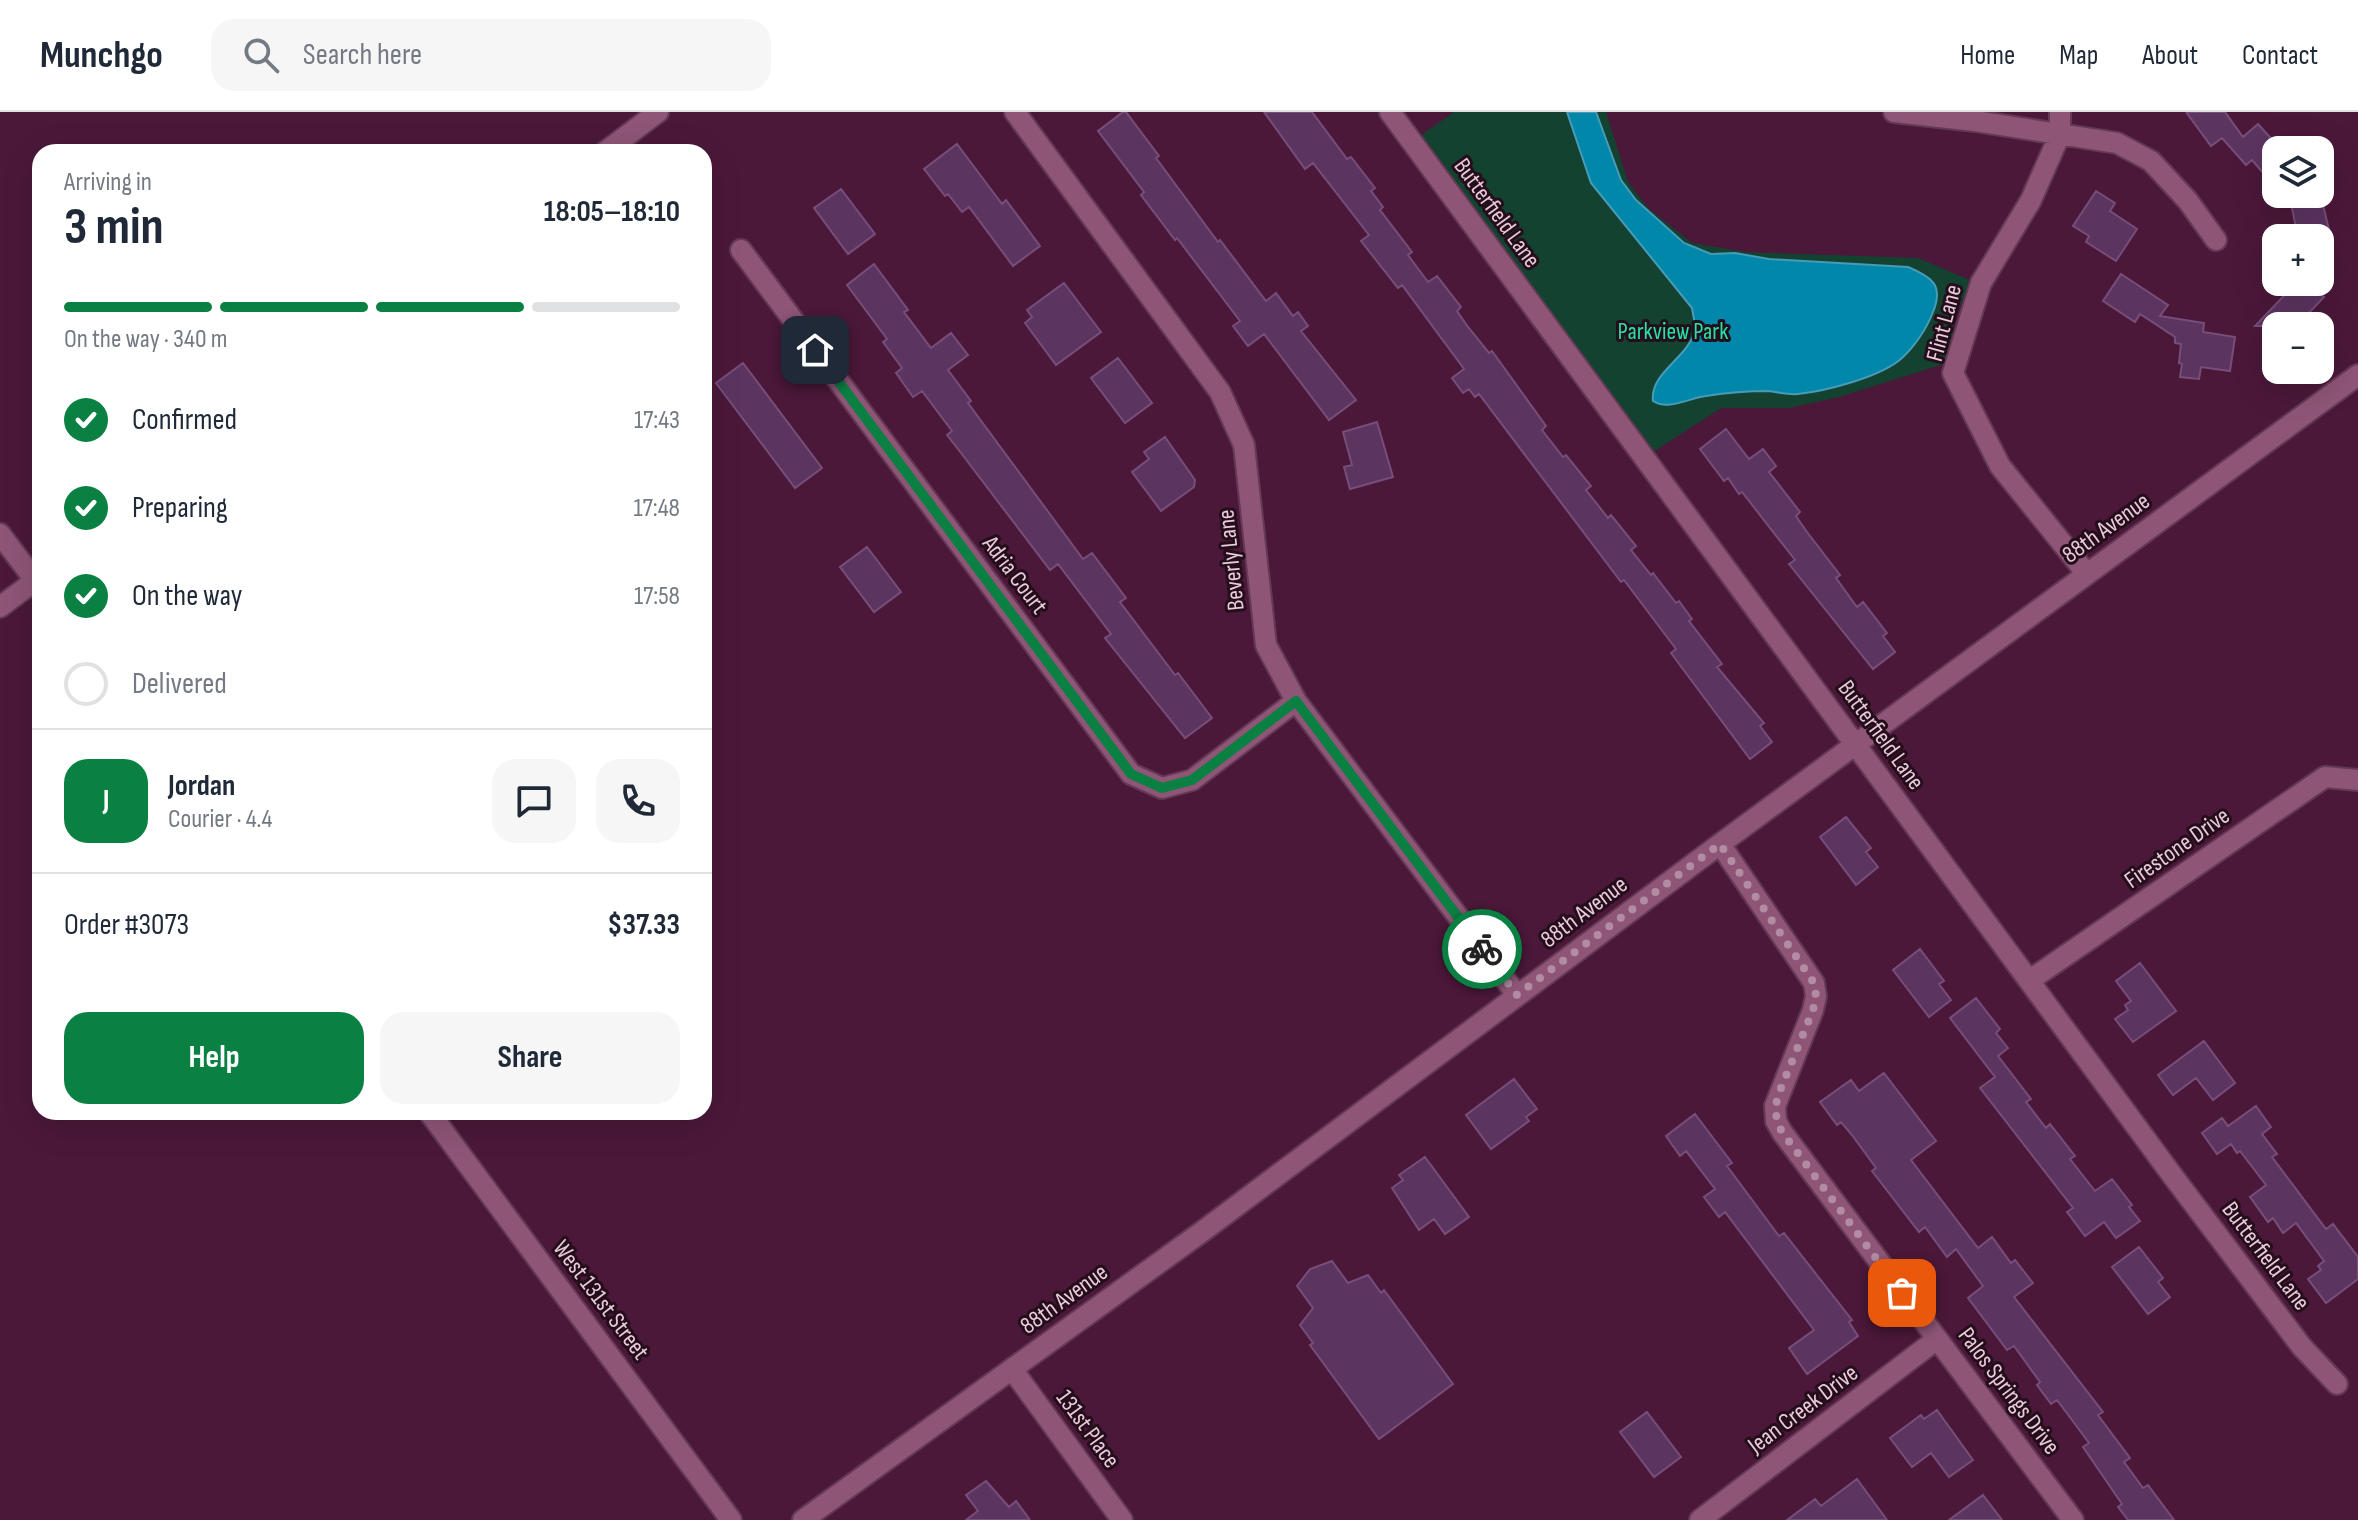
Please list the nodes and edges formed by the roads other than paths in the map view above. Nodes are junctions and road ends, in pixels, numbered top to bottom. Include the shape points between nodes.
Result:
1 (658, 112) edge
2 (1015, 112) edge
3 (1390, 112) edge
4 (1894, 112) edge
5 (2060, 112) edge
6 (2060, 134) junction
7 (616, 144) edge
8 (2216, 240) dead end
9 (741, 250) dead end
10 (2358, 375) edge
11 (0, 534) edge
12 (32, 574) edge
13 (2087, 574) junction
14 (32, 586) edge
15 (0, 607) edge
16 (1296, 701) junction
17 (1855, 745) junction
18 (2358, 780) edge
19 (1720, 844) junction
20 (2030, 980) junction
21 (1517, 995) junction
22 (435, 1120) edge
23 (1937, 1339) junction
24 (1012, 1369) junction
25 (2337, 1384) dead end
26 (731, 1520) edge
27 (803, 1520) edge
28 (1122, 1520) edge
29 (1700, 1520) edge
30 (2073, 1520) edge

1 - 7 street
2 - 16 street, Beverly Lane via 1230,410 1244,445 1266,645
3 - 17 street, Butterfield Lane
4 - 6 street
5 - 6 street, Flint Lane
6 - 8 street via 2117,143 2151,161
6 - 13 street, Flint Lane via 2031,200 1981,283 1953,373 2000,466
9 - 16 street, Adria Court via 1131,774 1162,788 1192,780
10 - 13 street, 88th Avenue
11 - 12 street
13 - 17 street, 88th Avenue
14 - 15 street
16 - 21 street, Beverly Lane
17 - 19 street, 88th Avenue
17 - 20 street, Butterfield Lane
18 - 20 street, Firestone Drive via 2325,777
19 - 21 street, 88th Avenue
19 - 23 street, Palos Springs Drive via 1814,983 1813,1010 1779,1093 1776,1121
20 - 25 street, Butterfield Lane via 2302,1347
21 - 24 street, 88th Avenue
22 - 26 street, West 131st Street
23 - 29 street, Jean Creek Drive
23 - 30 street, Palos Springs Drive
24 - 27 street, 88th Avenue
24 - 28 street, 131st Place

